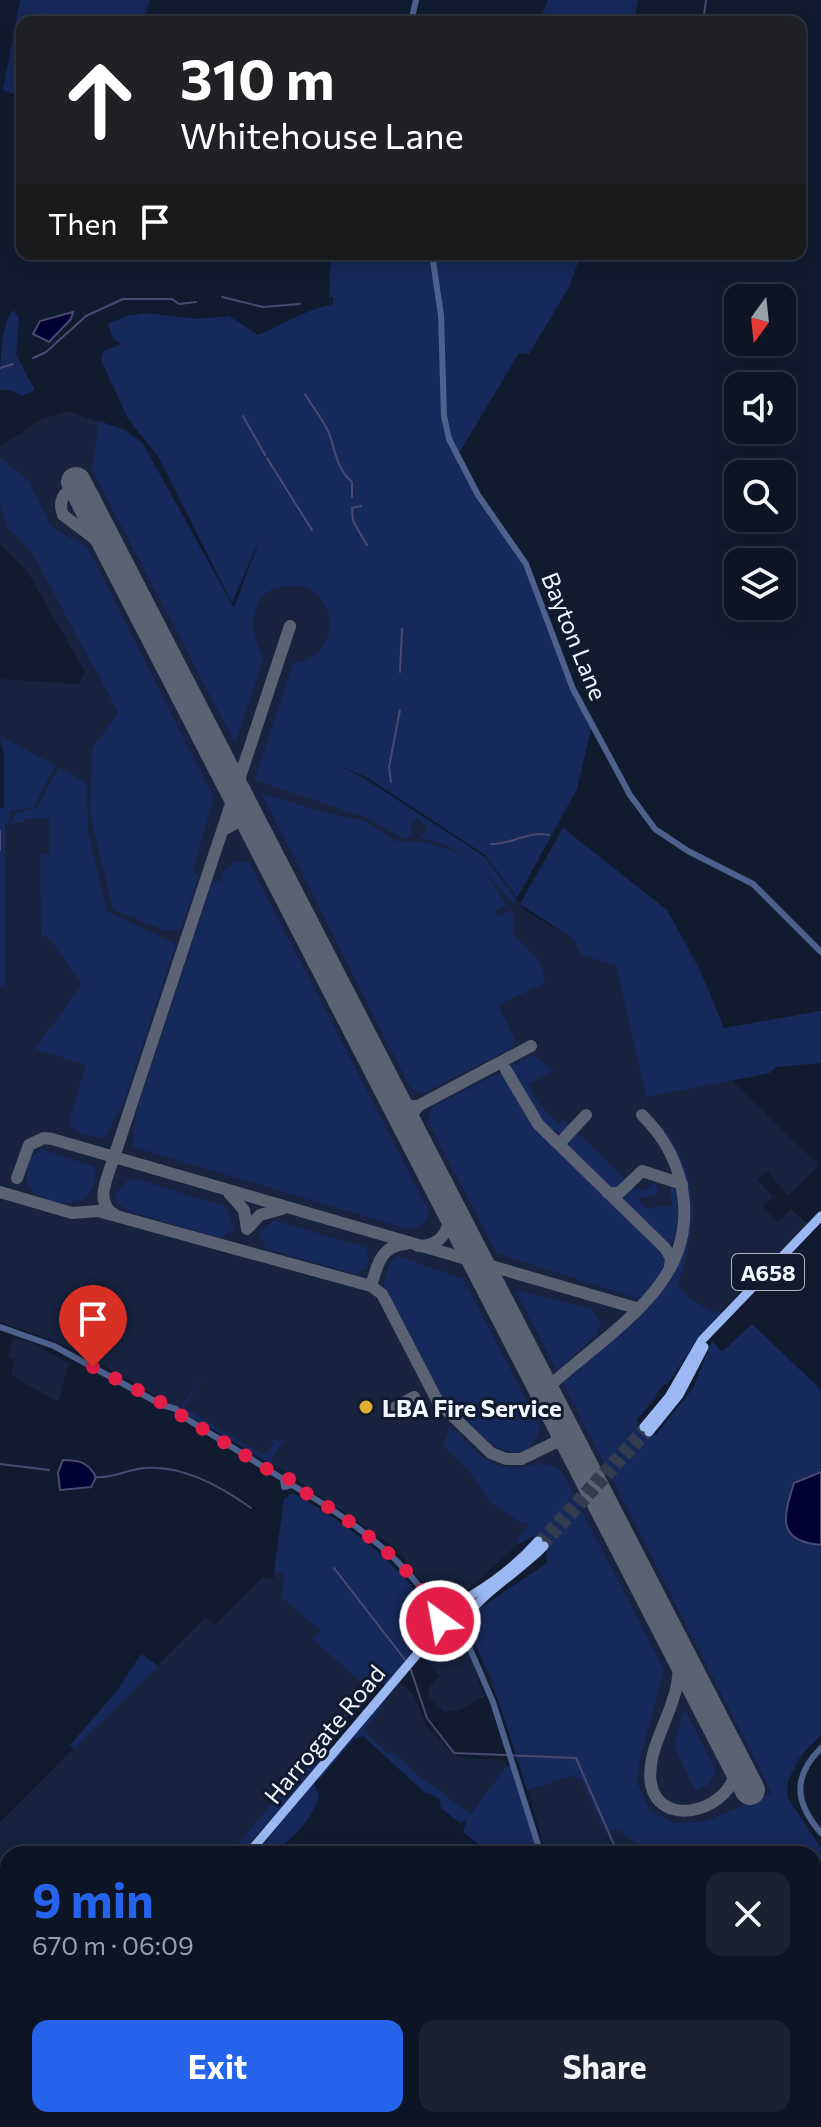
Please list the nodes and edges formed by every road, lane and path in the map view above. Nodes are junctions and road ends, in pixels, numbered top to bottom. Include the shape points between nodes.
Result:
1 (433, 260) edge
2 (821, 952) edge
3 (821, 1216) edge
4 (0, 1327) edge
5 (646, 1430) tunnel mouth
6 (541, 1544) tunnel mouth
7 (502, 1581) junction
8 (451, 1609) junction
9 (440, 1622) junction
10 (464, 1623) junction
11 (452, 1633) junction
12 (432, 1640) junction
13 (467, 1642) junction
14 (821, 1748) edge
15 (821, 1833) edge
16 (255, 1846) edge
17 (539, 1846) edge

1 - 2 street, Bayton Lane via 449,439 478,495 526,564 573,689 630,795 655,829 753,884
3 - 5 highway, A658 via 715,1326
4 - 9 street via 45,1341 176,1409 289,1478 390,1555
6 - 7 highway
7 - 8 highway
7 - 10 highway via 475,1604
8 - 9 highway via 443,1612
8 - 10 highway via 462,1614
9 - 11 highway
9 - 12 highway, Harrogate Road
10 - 11 highway
10 - 13 street
11 - 12 highway, Harrogate Road
11 - 13 street
12 - 16 highway, Harrogate Road
13 - 17 street via 484,1674
14 - 15 street via 804,1767 798,1793

